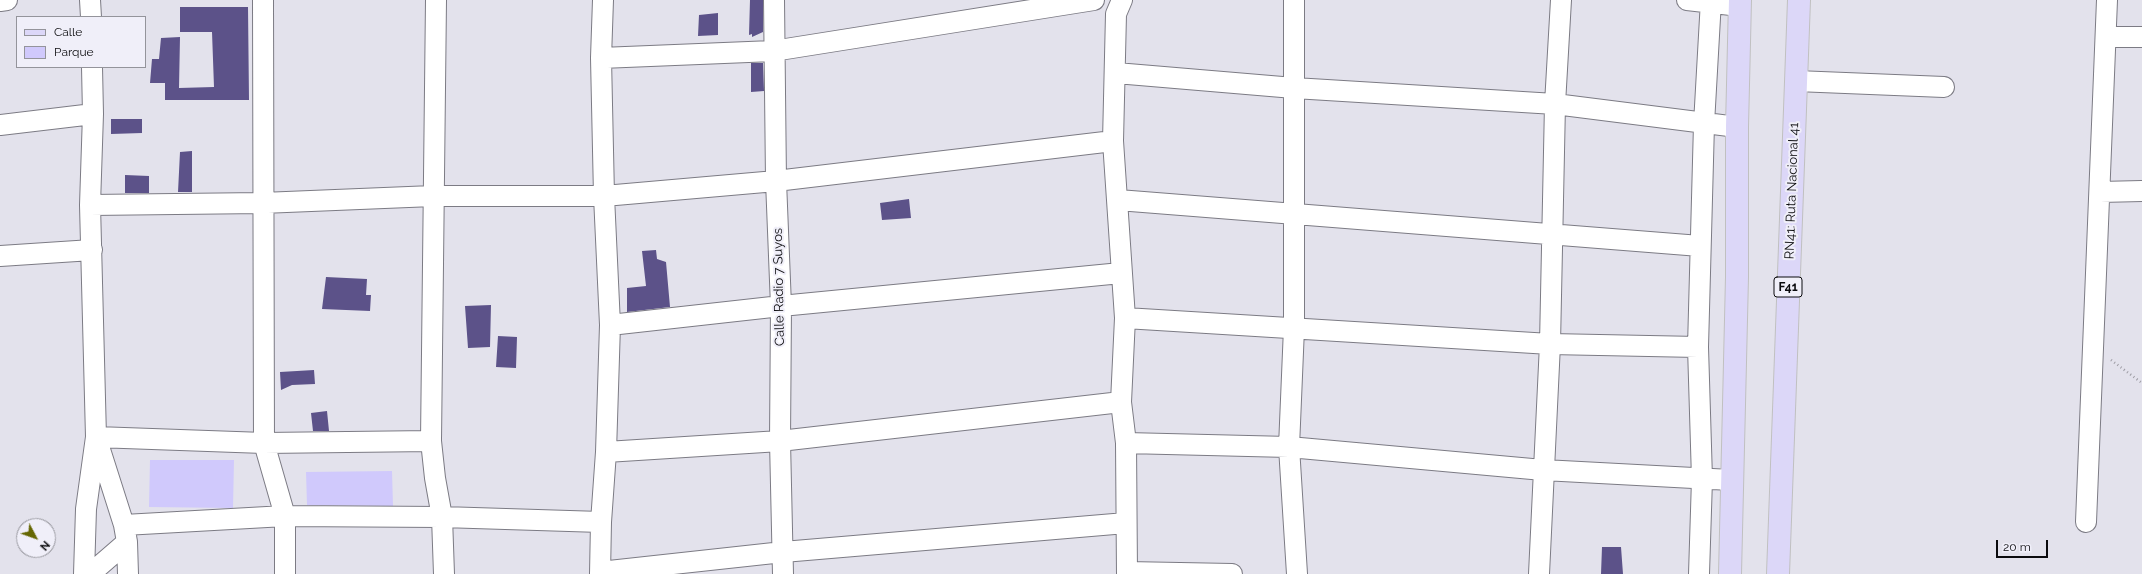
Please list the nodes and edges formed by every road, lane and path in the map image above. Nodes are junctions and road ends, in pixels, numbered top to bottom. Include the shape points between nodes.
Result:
1 (7, 0) edge
2 (90, 0) edge
3 (263, 0) edge
4 (436, 0) edge
5 (603, 0) edge
6 (774, 0) edge
7 (1094, 0) edge
8 (1294, 0) edge
9 (1561, 0) edge
10 (1687, 0) edge
11 (1799, 0) edge
12 (2107, 0) edge
13 (0, 1) edge
14 (1711, 1) edge
15 (1740, 3) edge
16 (1118, 5) edge
17 (91, 16) edge
18 (2106, 37) junction
19 (2142, 37) edge
20 (773, 51) junction
21 (601, 58) junction
22 (92, 68) edge
23 (1116, 73) junction
24 (1796, 81) junction
25 (1944, 87) dead end
26 (1294, 88) junction
27 (1555, 104) junction
28 (93, 114) junction
29 (1704, 124) junction
30 (0, 125) edge
31 (1737, 126) junction
32 (1113, 141) junction
33 (776, 181) junction
34 (2142, 191) edge
35 (2100, 192) junction
36 (433, 196) junction
37 (604, 196) junction
38 (1118, 200) junction
39 (262, 203) junction
40 (90, 205) junction
41 (1294, 214) junction
42 (1552, 234) junction
43 (1700, 246) junction
44 (92, 250) junction
45 (0, 256) edge
46 (1121, 273) junction
47 (781, 306) junction
48 (1125, 318) junction
49 (610, 325) junction
50 (1294, 328) junction
51 (1550, 344) junction
52 (2093, 346) junction
53 (1698, 347) junction
54 (2142, 383) edge
55 (1120, 402) junction
56 (96, 437) junction
57 (431, 441) junction
58 (780, 441) junction
59 (264, 443) junction
60 (1126, 443) junction
61 (1289, 447) junction
62 (606, 452) junction
63 (1543, 470) junction
64 (1702, 479) junction
65 (1731, 480) junction
66 (285, 516) junction
67 (442, 516) junction
68 (601, 522) junction
69 (2086, 522) dead end
70 (1126, 523) junction
71 (126, 533) junction
72 (783, 552) junction
73 (600, 573) edge
74 (1127, 573) edge
75 (84, 574) edge
76 (90, 574) edge
77 (128, 574) edge
78 (285, 574) edge
79 (444, 574) edge
80 (783, 574) edge
81 (1232, 574) edge
82 (1297, 574) edge
83 (1539, 574) edge
84 (1699, 574) edge
85 (1730, 574) edge
86 (1778, 574) edge

1 - 13 street
2 - 17 street
3 - 39 street
4 - 36 street
5 - 21 street
6 - 20 street, Calle Radio 7 Suyos
7 - 20 street
8 - 26 street
9 - 27 street
10 - 14 street
11 - 24 main road, RN41: Ruta Nacional 41 / F41
12 - 18 street
14 - 15 street
14 - 29 street
15 - 31 main road
16 - 23 street
18 - 19 street
18 - 35 street
20 - 21 street
20 - 33 street, Calle Radio 7 Suyos
21 - 37 street
22 - 28 street
23 - 26 street
23 - 32 street
24 - 25 street
24 - 86 main road, RN41: Ruta Nacional 41 / F41
26 - 27 street
26 - 41 street
27 - 29 street
27 - 42 street
28 - 30 street
28 - 40 street
29 - 31 street
29 - 43 street
31 - 65 main road via 1737,277
32 - 33 street
32 - 38 street
33 - 37 street
33 - 47 street, Calle Radio 7 Suyos
34 - 35 street
35 - 52 street
36 - 37 street
36 - 39 street
36 - 57 street
37 - 49 street
38 - 41 street
38 - 46 street
39 - 40 street
39 - 59 street
40 - 44 street
41 - 42 street
41 - 50 street
42 - 43 street
42 - 51 street
43 - 53 street
44 - 45 street
44 - 56 street
46 - 47 street
46 - 48 street
47 - 49 street
47 - 58 street, Calle Radio 7 Suyos
48 - 50 street
48 - 55 street
49 - 62 street
50 - 51 street
50 - 61 street
51 - 53 street
51 - 63 street
52 - 54 path
52 - 69 street
53 - 64 street
55 - 58 street
55 - 60 street
56 - 59 street
56 - 71 street
56 - 75 street via 86,509
57 - 59 street
57 - 67 street
58 - 62 street
58 - 72 street, Calle Radio 7 Suyos
59 - 66 street
60 - 61 street
60 - 70 street
61 - 63 street
61 - 82 street
62 - 68 street
63 - 64 street
63 - 83 street
64 - 65 street
64 - 84 street
65 - 85 main road
66 - 67 street
66 - 71 street
66 - 78 street
67 - 68 street
67 - 79 street
68 - 73 street
70 - 72 street
70 - 74 street
71 - 76 street
71 - 77 street
72 - 73 street
72 - 80 street, Calle Radio 7 Suyos
74 - 81 street

